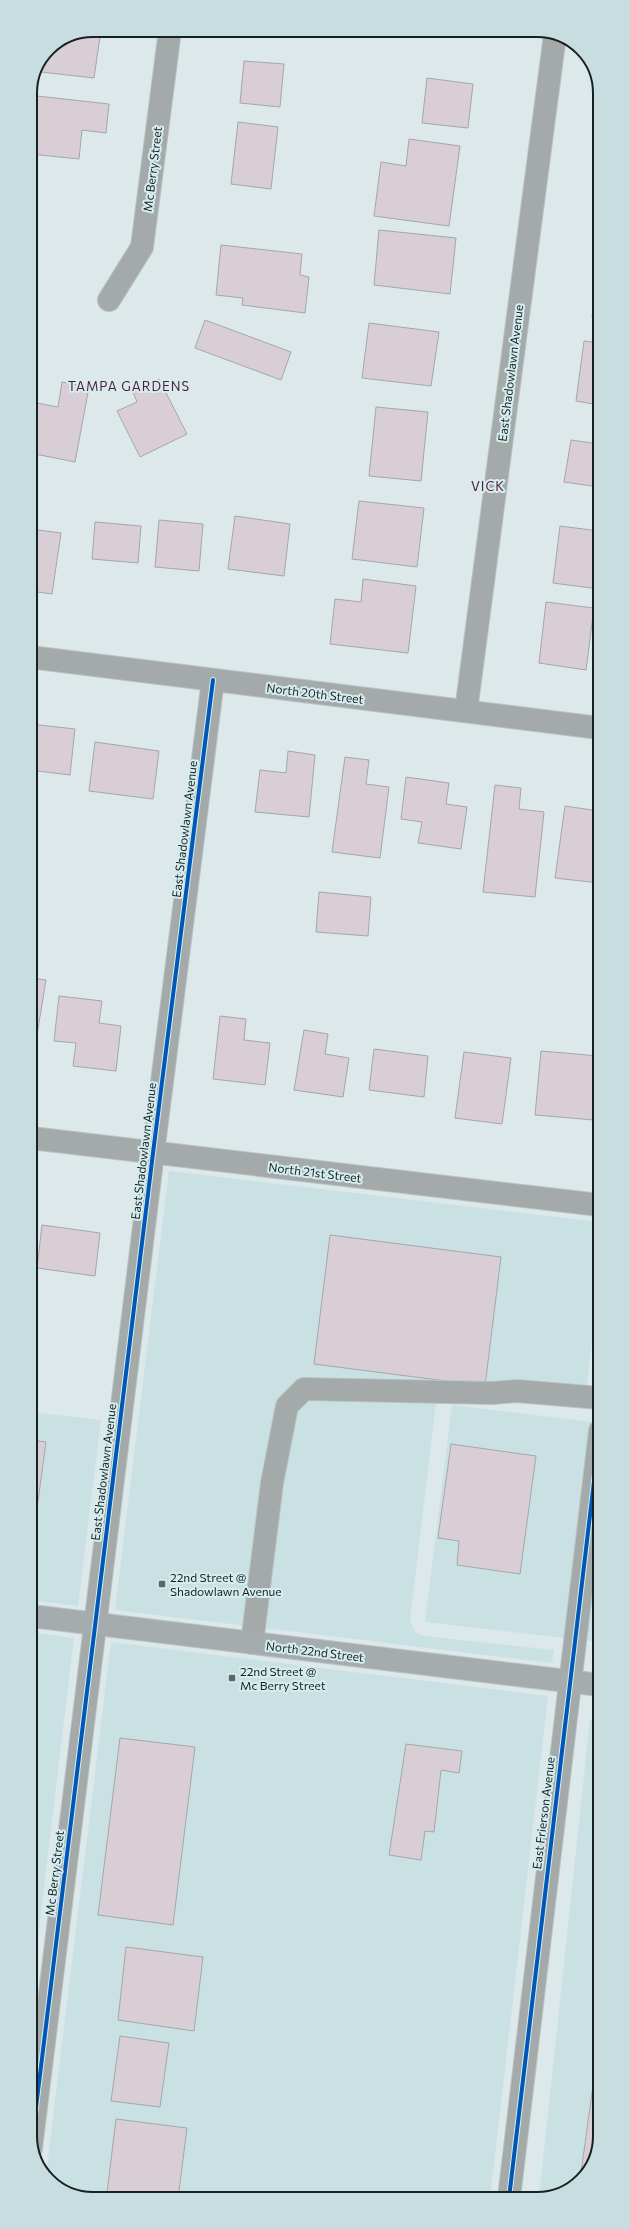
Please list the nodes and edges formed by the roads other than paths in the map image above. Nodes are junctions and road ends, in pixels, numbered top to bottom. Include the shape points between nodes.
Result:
1 (169, 37) edge
2 (554, 40) edge
3 (109, 300) dead end
4 (37, 658) edge
5 (213, 680) junction
6 (466, 711) junction
7 (593, 727) edge
8 (37, 1139) edge
9 (152, 1153) junction
10 (593, 1204) edge
11 (593, 1397) edge
12 (593, 1486) edge
13 (37, 1617) edge
14 (95, 1624) junction
15 (252, 1643) junction
16 (568, 1682) junction
17 (593, 1685) edge
18 (37, 2099) edge
19 (509, 2192) edge

1 - 3 street, Mc Berry Street via 142,247
2 - 6 street, East Shadowlawn Avenue
4 - 5 street, North 20th Street
5 - 6 street, North 20th Street
5 - 9 street, East Shadowlawn Avenue
6 - 7 street, North 20th Street
8 - 9 street, North 21st Street
9 - 10 street, North 21st Street
9 - 14 street, East Shadowlawn Avenue
11 - 15 street via 517,1391 493,1393 304,1389 287,1406 272,1483
12 - 16 street, East Frierson Avenue
13 - 14 main road, North 22nd Street
14 - 15 main road, North 22nd Street
14 - 18 street, Mc Berry Street
15 - 16 main road, North 22nd Street
16 - 17 main road, North 22nd Street
16 - 19 street, East Frierson Avenue

